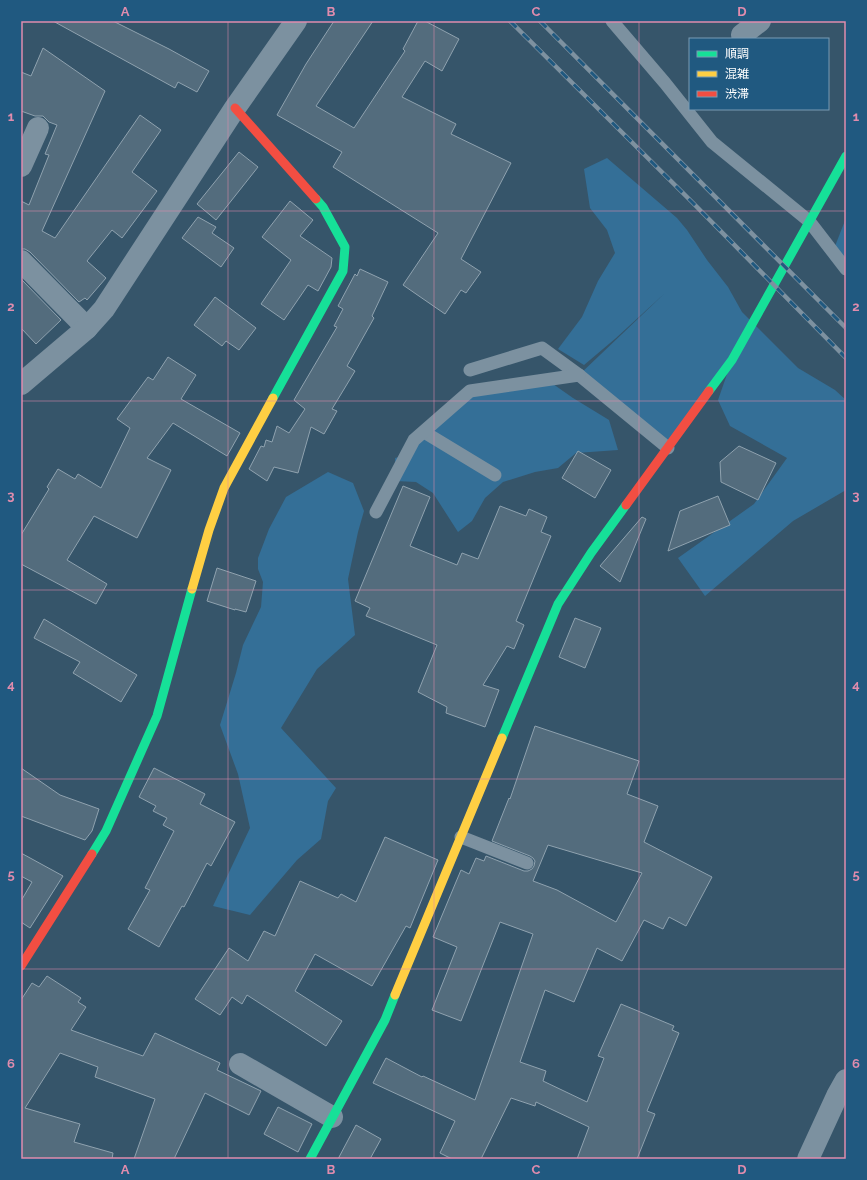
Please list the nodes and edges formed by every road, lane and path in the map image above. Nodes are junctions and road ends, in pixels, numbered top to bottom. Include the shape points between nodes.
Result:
1 (296, 21) edge
2 (612, 21) edge
3 (760, 21) edge
4 (742, 34) dead end
5 (235, 108) junction
6 (38, 128) dead end
7 (846, 156) edge
8 (21, 166) edge
9 (809, 221) junction
10 (21, 261) edge
11 (846, 269) edge
12 (87, 328) junction
13 (470, 370) dead end
14 (579, 375) junction
15 (21, 384) edge
16 (424, 432) junction
17 (668, 448) junction
18 (495, 475) dead end
19 (376, 512) dead end
20 (461, 837) junction
21 (527, 863) dead end
22 (21, 966) edge
23 (240, 1064) dead end
24 (846, 1080) edge
25 (332, 1117) junction
26 (310, 1159) edge
27 (808, 1159) edge

1 - 5 street
2 - 9 lane via 712,142
3 - 4 street
5 - 12 street via 104,309
5 - 22 street via 323,207 345,247 343,271 224,488 209,530 157,716 109,824
6 - 8 street
7 - 9 street
9 - 11 lane
9 - 17 street via 732,360
10 - 12 street
12 - 15 street
13 - 14 lane via 542,348
14 - 16 lane via 470,391
14 - 17 lane
16 - 18 lane
16 - 19 lane via 414,440
17 - 20 street via 591,553 558,604
20 - 21 lane
20 - 25 street via 385,1020
23 - 25 street
24 - 27 street
25 - 26 street

